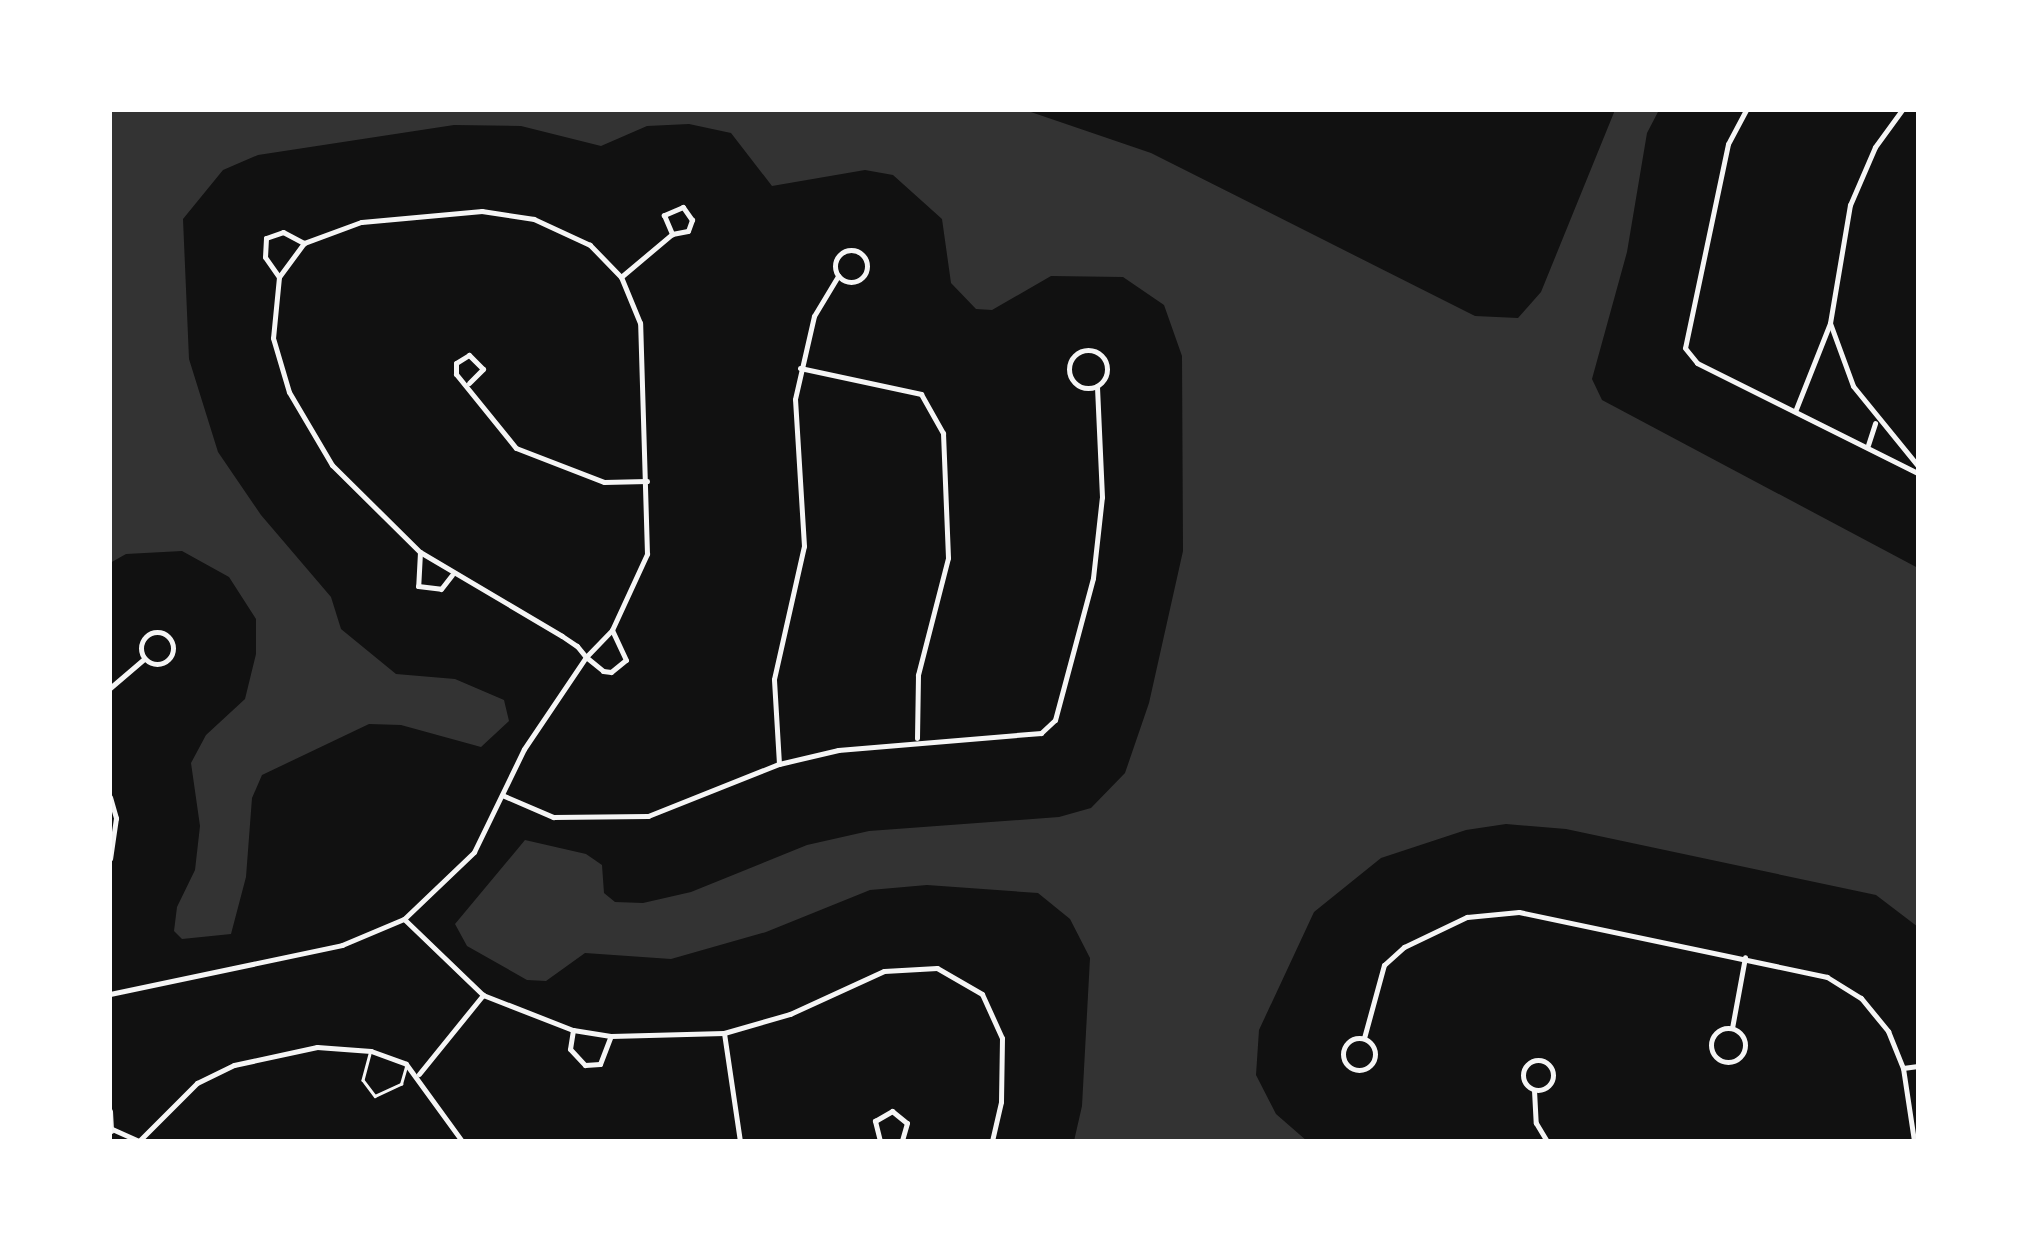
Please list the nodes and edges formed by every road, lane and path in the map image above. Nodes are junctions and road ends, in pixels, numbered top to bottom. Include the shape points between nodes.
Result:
1 (1746, 110) edge
2 (1902, 110) edge
3 (672, 234) junction
4 (304, 244) junction
5 (838, 276) junction
6 (279, 277) junction
7 (620, 277) junction
8 (1830, 323) junction
9 (800, 368) junction
10 (468, 383) junction
11 (1097, 386) junction
12 (1796, 409) junction
13 (1874, 420) junction
14 (1867, 446) junction
15 (1918, 469) edge
16 (647, 481) junction
17 (420, 552) junction
18 (453, 574) junction
19 (612, 630) junction
20 (586, 657) junction
21 (144, 659) junction
22 (110, 688) edge
23 (917, 738) junction
24 (779, 764) junction
25 (502, 795) junction
26 (110, 797) edge
27 (110, 859) edge
28 (404, 919) junction
29 (1745, 957) junction
30 (110, 994) edge
31 (483, 995) junction
32 (1732, 1028) junction
33 (572, 1030) junction
34 (724, 1034) junction
35 (612, 1036) junction
36 (1364, 1038) junction
37 (372, 1051) junction
38 (406, 1064) junction
39 (1918, 1066) edge
40 (1902, 1068) junction
41 (419, 1074) junction
42 (1534, 1090) junction
43 (110, 1111) edge
44 (111, 1131) edge
45 (139, 1141) edge
46 (462, 1141) edge
47 (740, 1141) edge
48 (880, 1141) edge
49 (902, 1141) edge
50 (992, 1141) edge
51 (1548, 1141) edge
52 (1914, 1141) edge

1 - 12 street via 1728,144 1685,348 1697,363
2 - 8 street via 1875,147 1850,204
3 - 3 street via 691,226 683,207 664,215
3 - 7 street
4 - 6 street
4 - 6 street via 282,232 266,238 265,258
4 - 7 street via 361,222 507,212 562,228
5 - 5 street via 861,278 868,267 864,255 840,253
5 - 9 street via 814,316
6 - 17 street via 274,338 289,392 332,465
7 - 16 street via 646,356
8 - 12 street
8 - 13 street via 1853,386
9 - 23 street via 921,394 943,433 948,558 918,675
9 - 24 street via 794,442 804,546 774,679
10 - 10 street via 483,369 469,355 454,368
10 - 16 street via 494,428 516,448 604,482
11 - 11 street via 1106,372 1104,360 1091,350 1079,353 1070,362 1073,380
11 - 23 street via 1102,497 1093,578 1055,720 1041,733
12 - 14 street
13 - 14 street
13 - 15 street
14 - 15 street
16 - 19 street via 647,554
17 - 18 street
17 - 18 street via 418,586 441,588
18 - 20 street via 562,636
19 - 20 street
19 - 20 street via 625,651 624,667 603,671
20 - 25 street via 534,732
21 - 21 street via 168,660 169,637 145,636
21 - 22 street
23 - 24 street
24 - 25 street via 648,816 553,817
25 - 28 street via 474,852
26 - 27 street via 116,818
28 - 30 street via 342,945
28 - 31 street
29 - 32 street
29 - 36 street via 1495,910 1404,947 1384,965
29 - 40 street via 1828,977 1862,998 1888,1031
31 - 33 street
31 - 41 street
32 - 32 street via 1715,1034 1711,1045 1725,1062 1736,1062 1746,1049
33 - 35 street
33 - 35 street via 570,1048 585,1066 600,1064
34 - 35 street
34 - 47 street
34 - 50 street via 790,1014 884,971 909,966 954,976 982,994 1002,1038 1002,1102
36 - 36 street via 1343,1049 1354,1070 1366,1069 1376,1056
37 - 38 street
37 - 38 lane via 362,1080 375,1096 400,1084
37 - 45 street via 317,1047 234,1065 176,1100
38 - 41 street
39 - 40 street
40 - 52 street
41 - 46 street
42 - 42 street via 1551,1082 1552,1071 1541,1061 1523,1072
42 - 51 street via 1536,1124
43 - 44 street
44 - 45 street
48 - 49 street via 876,1121 892,1111 907,1123

